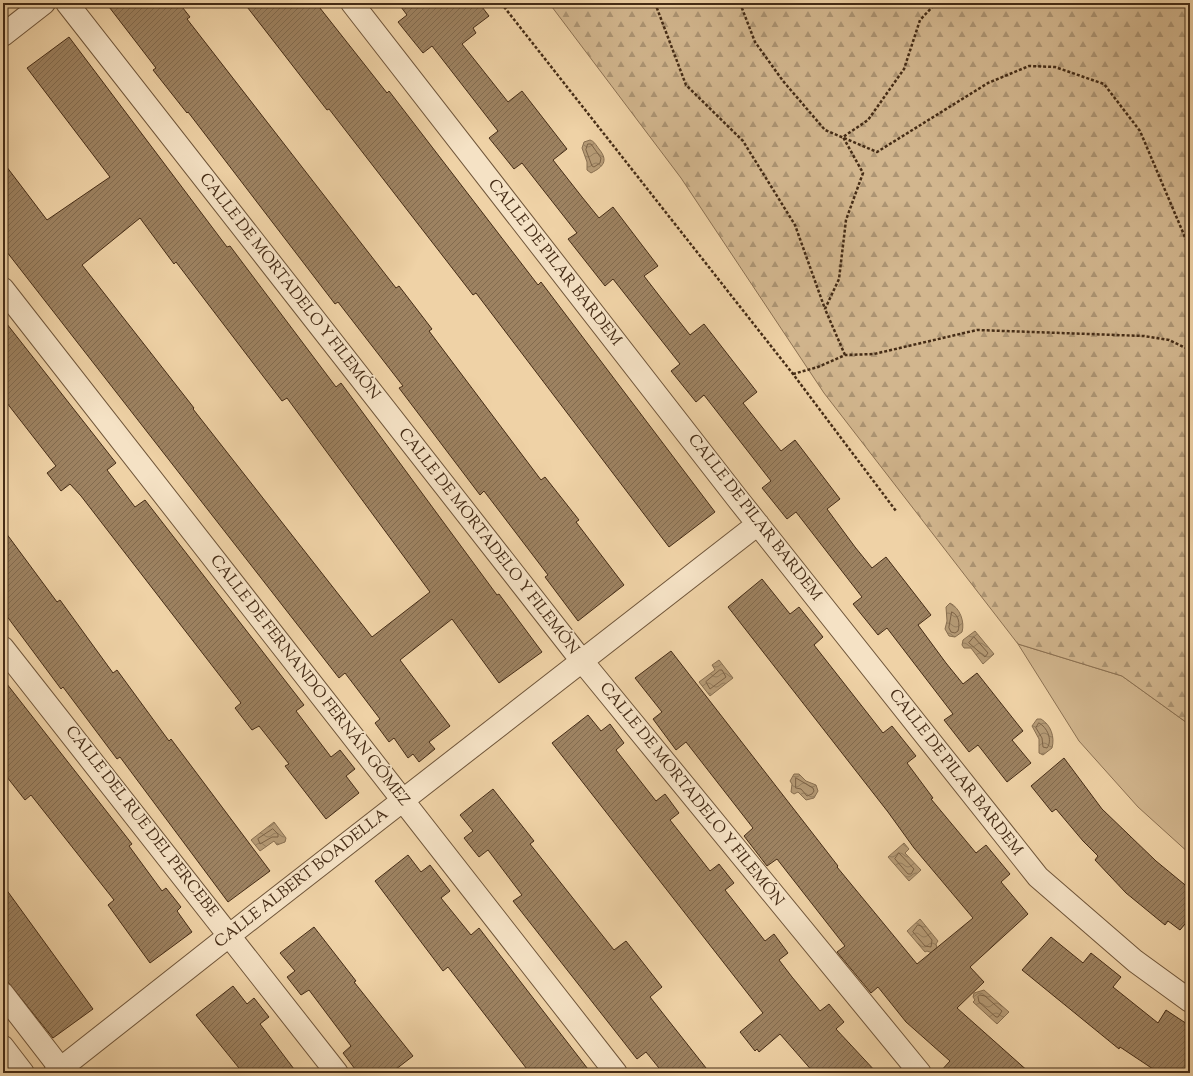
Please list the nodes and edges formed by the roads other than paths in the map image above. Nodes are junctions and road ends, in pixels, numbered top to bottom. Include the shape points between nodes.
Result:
1 (44, 3) edge
2 (67, 3) edge
3 (352, 3) edge
4 (3, 35) edge
5 (3, 289) edge
6 (758, 524) junction
7 (3, 648) edge
8 (582, 661) junction
9 (403, 801) junction
10 (230, 935) junction
11 (3, 994) edge
12 (1190, 1001) edge
13 (3, 1047) edge
14 (60, 1072) edge
15 (23, 1073) edge
16 (337, 1073) edge
17 (616, 1073) edge
18 (920, 1073) edge

1 - 4 street
2 - 8 street, CALLE DE MORTADELO Y FILEMÓN
3 - 6 street, CALLE DE PILAR BARDEM
5 - 9 street, CALLE DE FERNANDO FERNÁN GÓMEZ
6 - 8 street, CALLE ALBERT BOADELLA
6 - 12 street, CALLE DE PILAR BARDEM via 1038,877 1135,962
7 - 10 street, CALLE DEL RUE DEL PERCEBE
8 - 9 street, CALLE ALBERT BOADELLA
8 - 18 street, CALLE DE MORTADELO Y FILEMÓN
9 - 10 street, CALLE ALBERT BOADELLA
9 - 17 street, CALLE DE FERNANDO FERNÁN GÓMEZ
10 - 14 street, CALLE ALBERT BOADELLA
10 - 16 street, CALLE DEL RUE DEL PERCEBE
11 - 14 street
13 - 15 street

